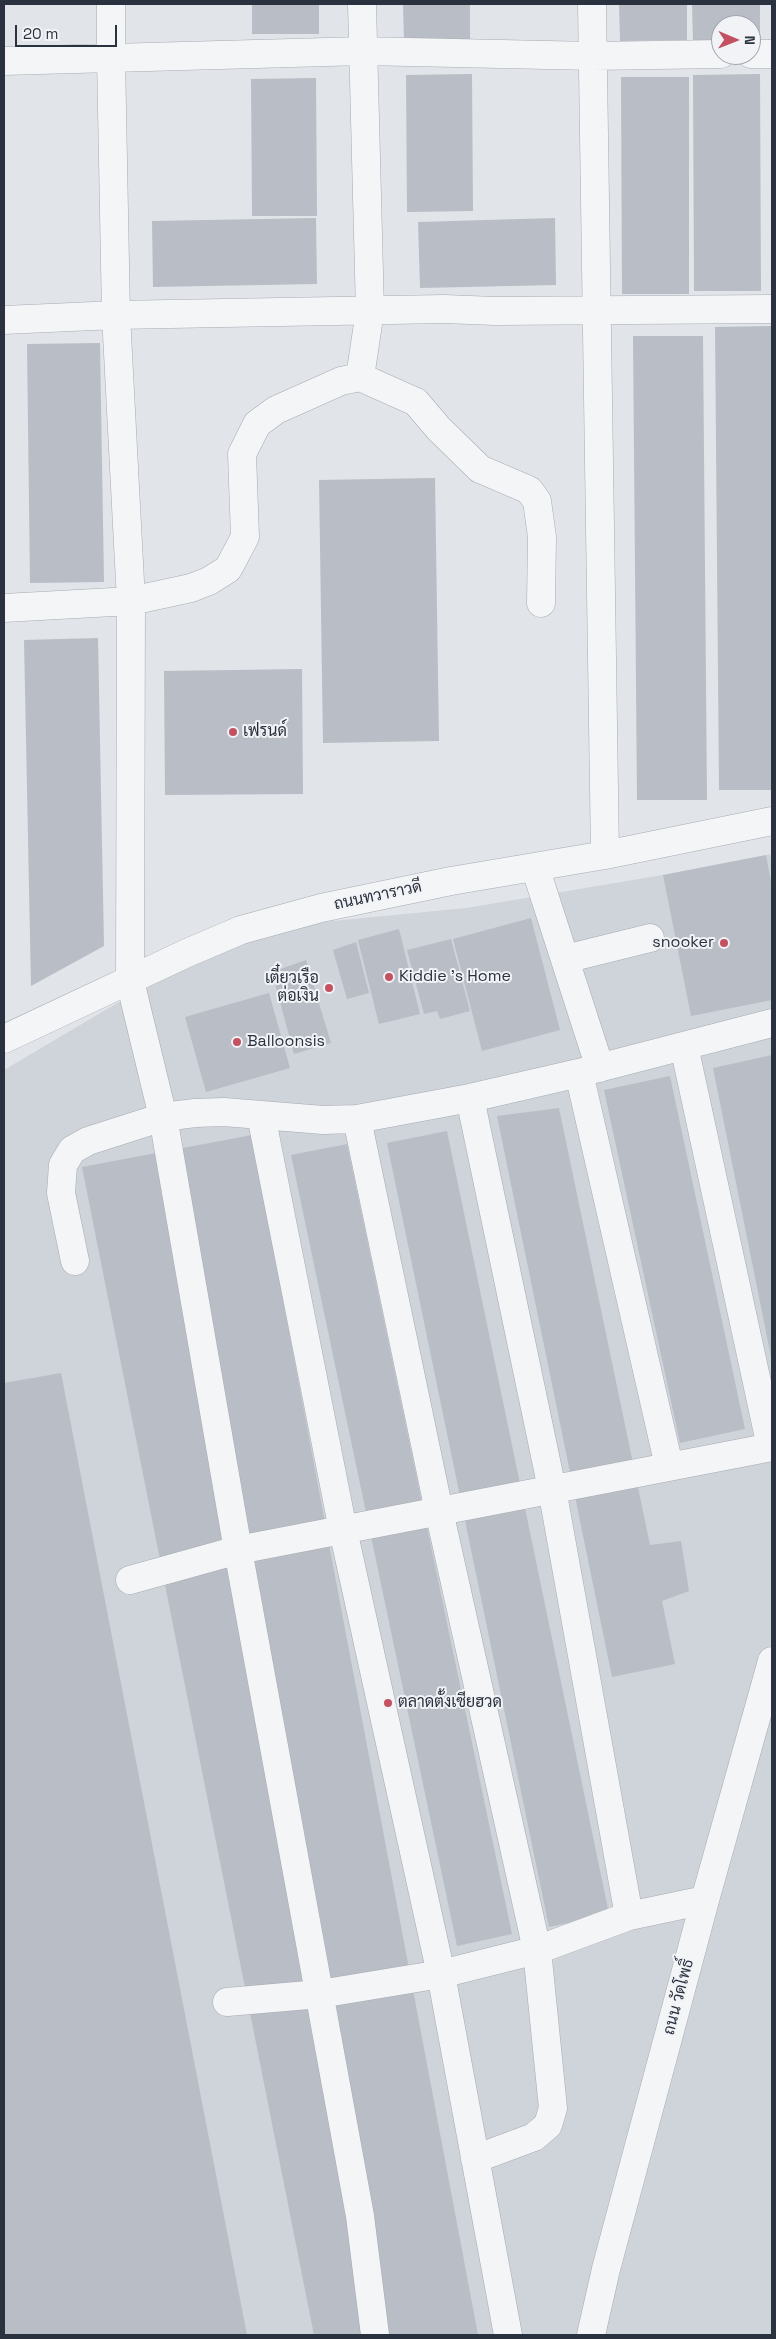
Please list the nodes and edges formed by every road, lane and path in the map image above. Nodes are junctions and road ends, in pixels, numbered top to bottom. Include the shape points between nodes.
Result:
1 (112, 4) edge
2 (362, 4) edge
3 (592, 4) edge
4 (363, 51) junction
5 (711, 54) edge
6 (593, 56) junction
7 (111, 58) junction
8 (4, 61) edge
9 (596, 309) junction
10 (772, 309) edge
11 (370, 311) junction
12 (116, 315) junction
13 (4, 320) edge
14 (360, 377) junction
15 (130, 601) junction
16 (540, 603) dead end
17 (4, 608) edge
18 (772, 821) edge
19 (605, 855) junction
20 (535, 867) junction
21 (650, 938) dead end
22 (565, 959) junction
23 (130, 981) junction
24 (772, 1023) edge
25 (8, 1028) edge
26 (684, 1046) junction
27 (589, 1071) junction
28 (470, 1098) junction
29 (261, 1115) junction
30 (163, 1117) junction
31 (357, 1119) junction
32 (75, 1262) dead end
33 (772, 1447) edge
34 (669, 1466) junction
35 (552, 1490) junction
36 (439, 1511) junction
37 (342, 1530) junction
38 (238, 1550) junction
39 (130, 1580) dead end
40 (772, 1661) edge
41 (706, 1900) junction
42 (629, 1916) junction
43 (537, 1950) junction
44 (441, 1974) junction
45 (320, 1994) junction
46 (227, 2002) dead end
47 (475, 2159) junction
48 (375, 2335) edge
49 (508, 2335) edge
50 (590, 2335) edge

1 - 7 street
2 - 4 street
3 - 6 street
4 - 6 street
4 - 7 street
4 - 11 street
5 - 6 street
6 - 9 street
7 - 8 street
7 - 12 street
9 - 10 street
9 - 11 street
9 - 19 street
11 - 12 street
11 - 14 street
12 - 13 street
12 - 15 street
14 - 15 street via 341,381 276,410 257,424 242,454 245,537 228,569 191,588
14 - 16 street via 416,402 439,430 480,469 529,490 537,501 542,537
15 - 17 street
15 - 23 street
18 - 19 street, ถนนทวาราวดี
19 - 20 street, ถนนทวาราวดี
20 - 22 street
20 - 23 street, ถนนทวาราวดี via 321,908 259,926 187,953
21 - 22 street
22 - 27 street
23 - 25 street, ถนนทวาราวดี
23 - 30 street
24 - 26 street
26 - 27 street
26 - 33 street
27 - 28 street
27 - 34 street
28 - 31 street
28 - 35 street
29 - 30 street via 224,1112
29 - 31 street
29 - 37 street
30 - 32 street via 88,1141 72,1150 63,1165 62,1193
30 - 38 street
31 - 36 street
33 - 34 street
34 - 35 street
35 - 36 street
35 - 42 street
36 - 37 street
36 - 43 street
37 - 38 street
37 - 44 street
38 - 39 street
38 - 45 street
40 - 41 street, ถนน วัดโพธิ์
41 - 42 street
41 - 50 street, ถนน วัดโพธิ์
42 - 43 street
43 - 44 street
43 - 47 street via 553,2108 548,2125 534,2137
44 - 45 street
44 - 47 street
45 - 46 street
45 - 48 street via 360,2216
47 - 49 street

